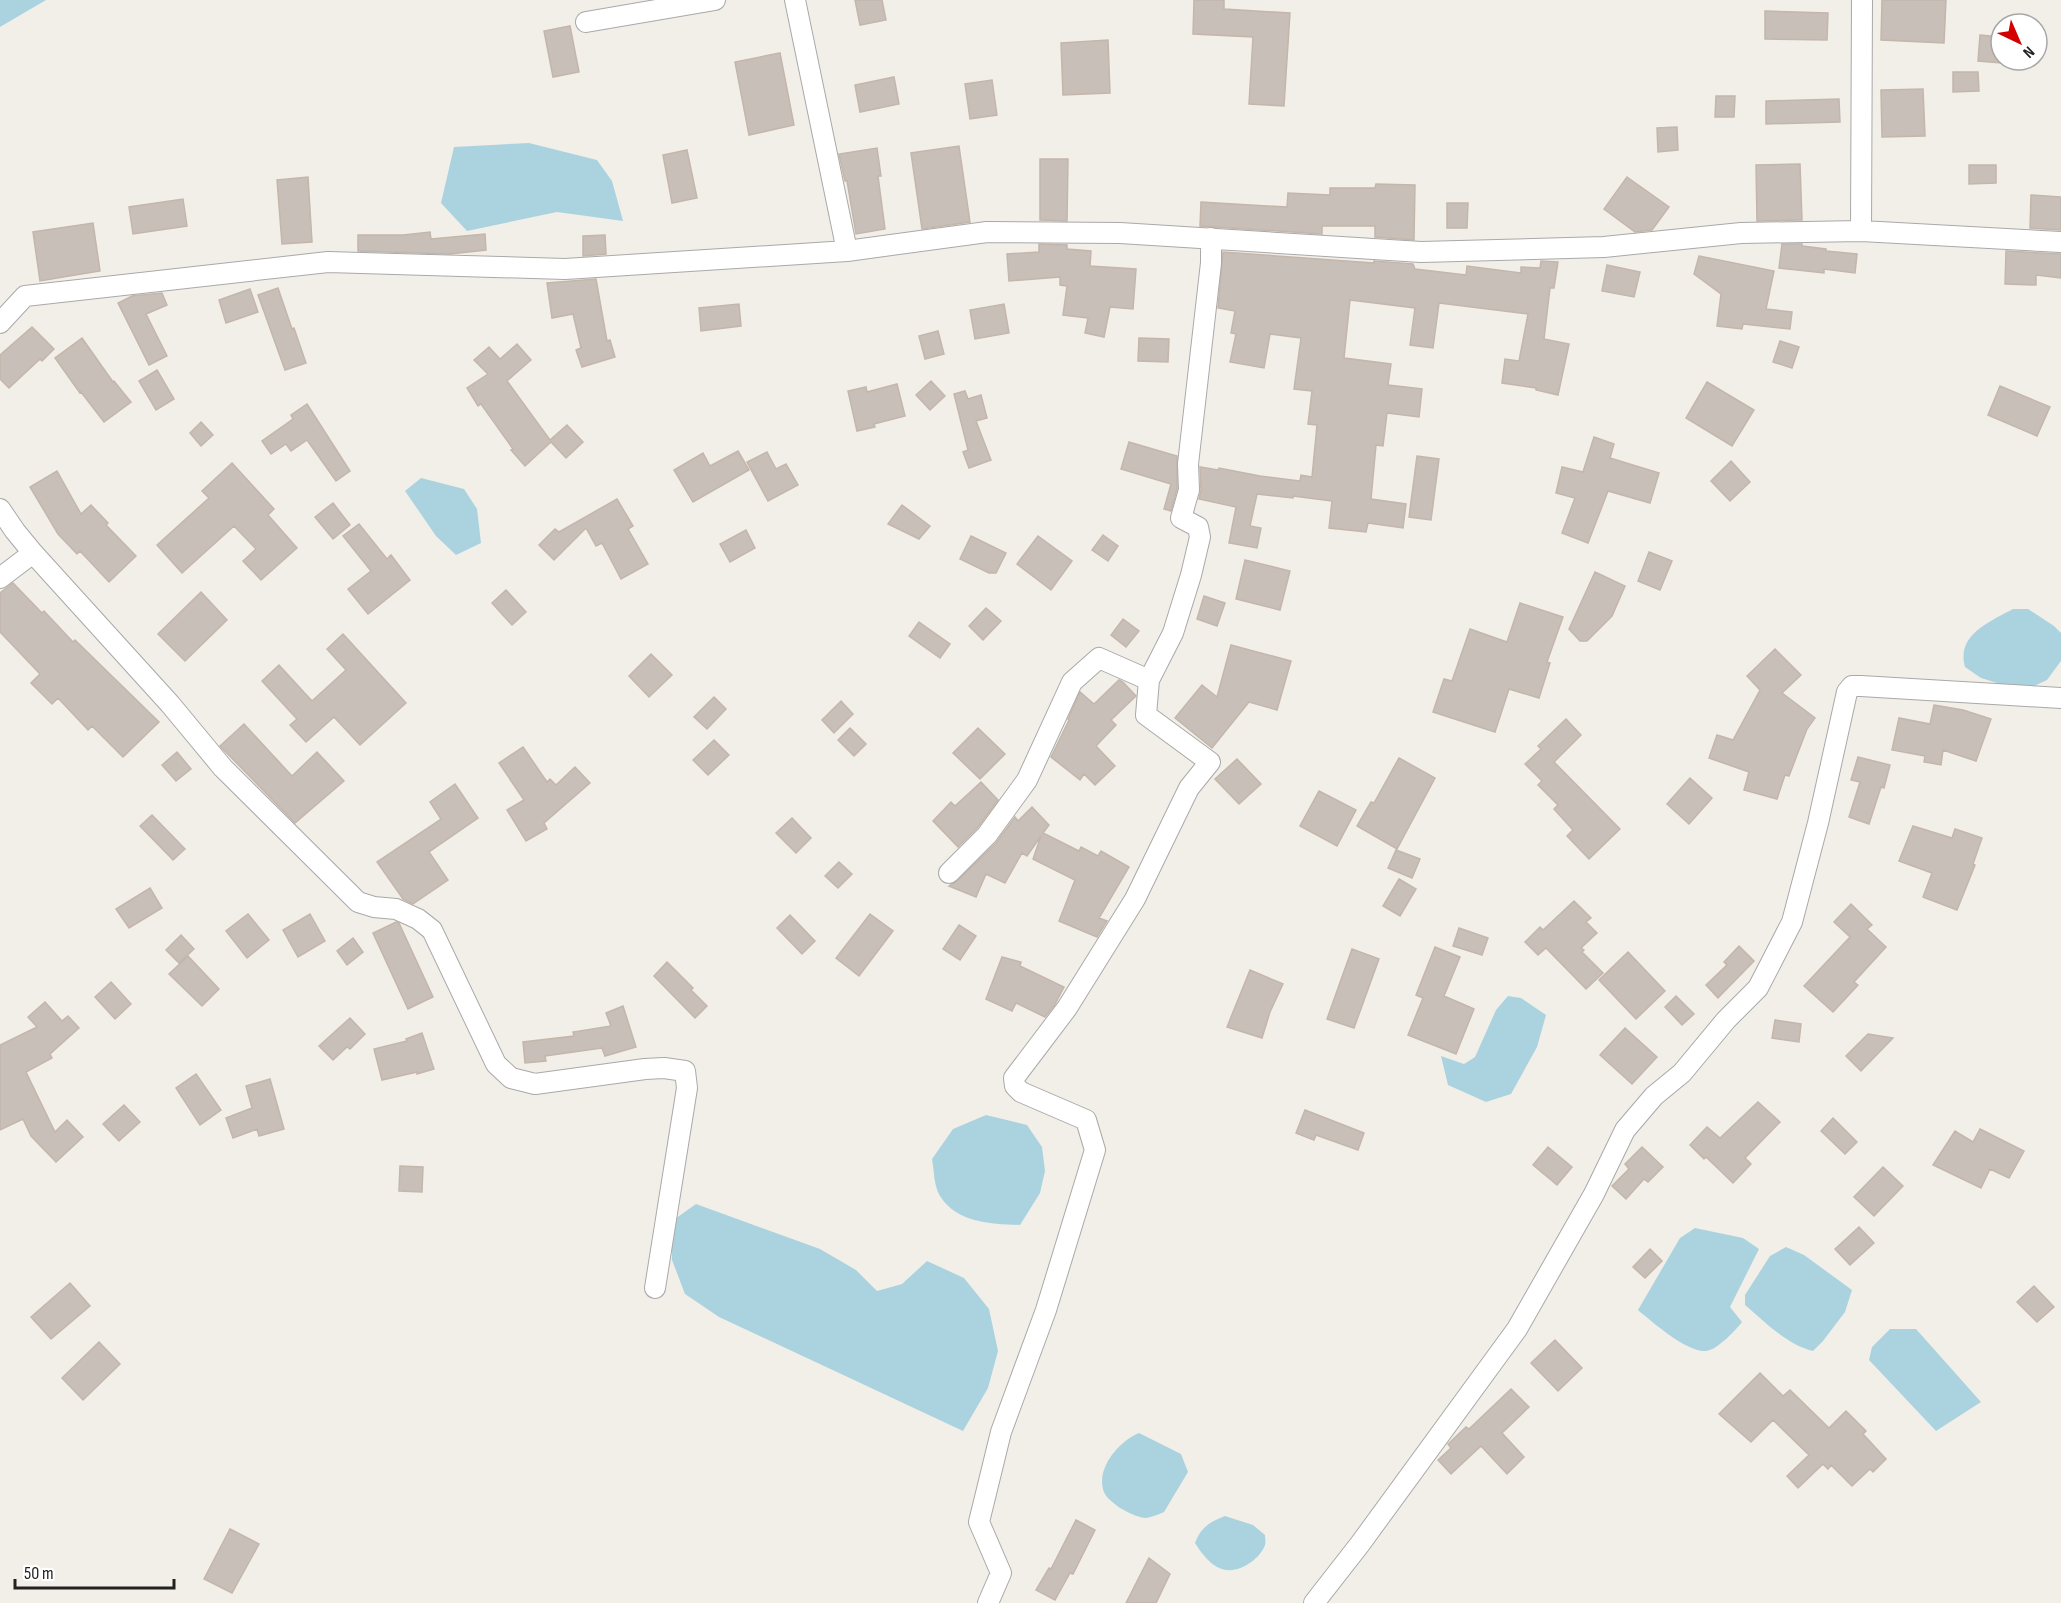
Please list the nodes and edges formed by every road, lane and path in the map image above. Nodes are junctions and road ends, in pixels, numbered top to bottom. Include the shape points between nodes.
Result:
1 (715, 0) edge
2 (795, 0) edge
3 (1862, 0) edge
4 (586, 22) dead end
5 (1860, 231) junction
6 (1211, 238) junction
7 (2061, 242) edge
8 (848, 251) junction
9 (25, 296) junction
10 (0, 301) edge
11 (0, 323) edge
12 (0, 509) edge
13 (33, 553) junction
14 (0, 578) edge
15 (1149, 680) junction
16 (2061, 698) edge
17 (949, 873) dead end
18 (655, 1288) dead end
19 (988, 1603) edge
20 (1314, 1603) edge

1 - 4 street
2 - 8 street
3 - 5 street
5 - 6 street via 1741,233 1604,247 1421,252
5 - 7 street
6 - 8 street via 987,232
6 - 15 street via 1188,464 1190,489 1181,518 1198,527 1200,537 1173,633
8 - 9 street via 565,269 328,262
9 - 10 street
9 - 11 street
12 - 13 street
13 - 14 street
13 - 18 street via 223,768 358,902 396,909 432,930 495,1064 511,1078 535,1084 645,1069 685,1071 687,1088
15 - 17 street via 1099,658 1072,682 1027,780 987,835
15 - 19 street via 1146,716 1210,762 1189,788 1135,899 1067,1008 1014,1078 1021,1092 1086,1120 1095,1150 1046,1310 1001,1432 979,1522 1001,1573
16 - 20 street via 1861,686 1852,686 1846,692 1792,922 1758,988 1625,1130 1594,1194 1517,1329

